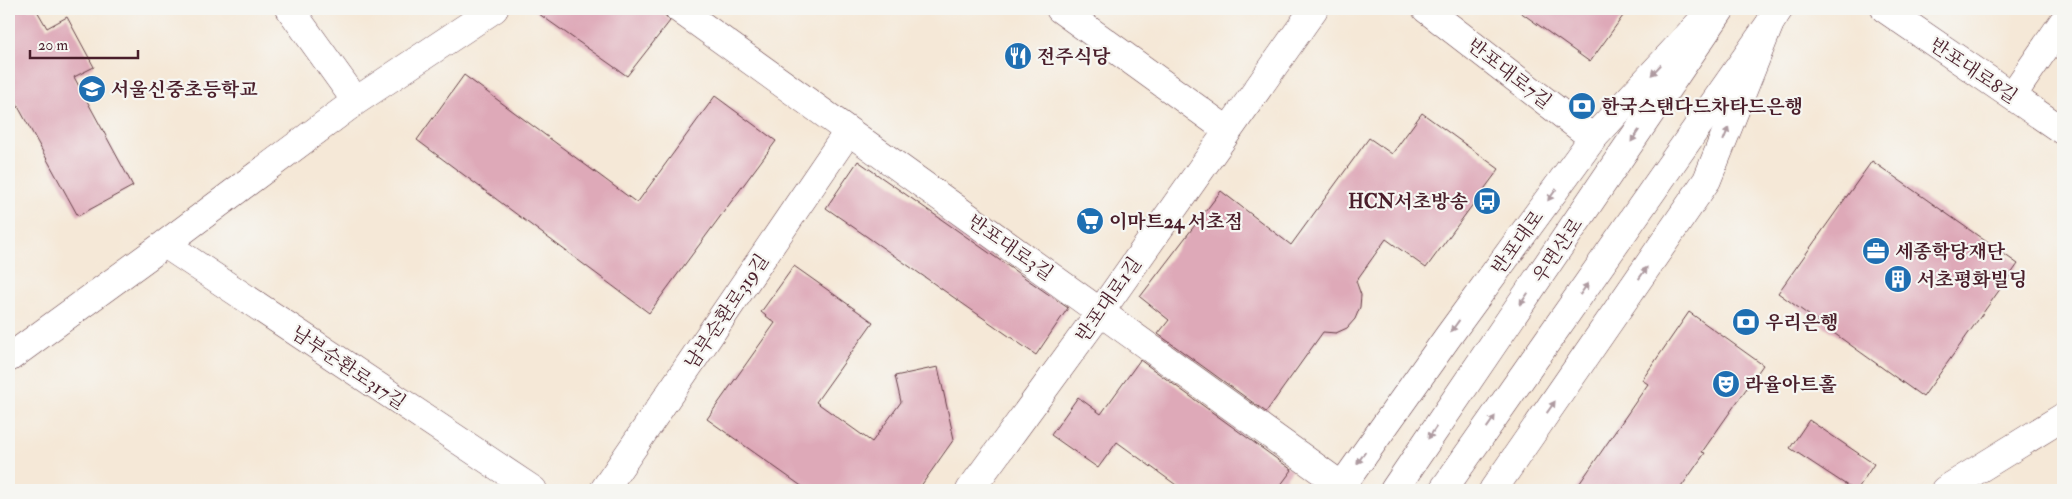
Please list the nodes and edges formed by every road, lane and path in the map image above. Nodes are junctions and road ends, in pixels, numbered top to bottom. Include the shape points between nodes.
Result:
1 (290, 9) edge
2 (494, 9) edge
3 (679, 9) edge
4 (1060, 9) edge
5 (1314, 9) edge
6 (1426, 9) edge
7 (1713, 9) edge
8 (1721, 9) edge
9 (1885, 9) edge
10 (1775, 16) edge
11 (2063, 22) edge
12 (2012, 96) junction
13 (356, 101) junction
14 (1227, 130) junction
15 (2063, 131) edge
16 (848, 132) junction
17 (1593, 138) junction
18 (166, 244) junction
19 (1100, 311) junction
20 (9, 358) edge
21 (2063, 417) edge
22 (1340, 488) edge
23 (533, 490) edge
24 (604, 490) edge
25 (970, 490) edge
26 (1394, 490) edge
27 (1443, 490) edge
28 (1493, 490) edge
29 (1945, 490) edge

1 - 13 main road
2 - 13 main road
3 - 16 main road, 반포대로3길
4 - 14 main road
5 - 14 main road, 반포대로1길
6 - 17 main road, 반포대로7길
7 -> 17 main road, 반포대로
8 -> 26 main road, 우면산로
9 - 12 main road, 반포대로8길
27 -> 10 main road
28 -> 10 main road via 1707,180
11 - 12 main road
12 - 15 main road, 반포대로8길
13 - 18 main road
14 - 19 main road, 반포대로1길
16 - 19 main road, 반포대로3길
16 - 24 main road, 남부순환로319길
17 -> 22 main road, 반포대로
18 - 20 main road
18 - 23 main road, 남부순환로317길
19 - 22 main road, 반포대로3길
19 - 25 main road, 반포대로1길
21 - 29 main road

